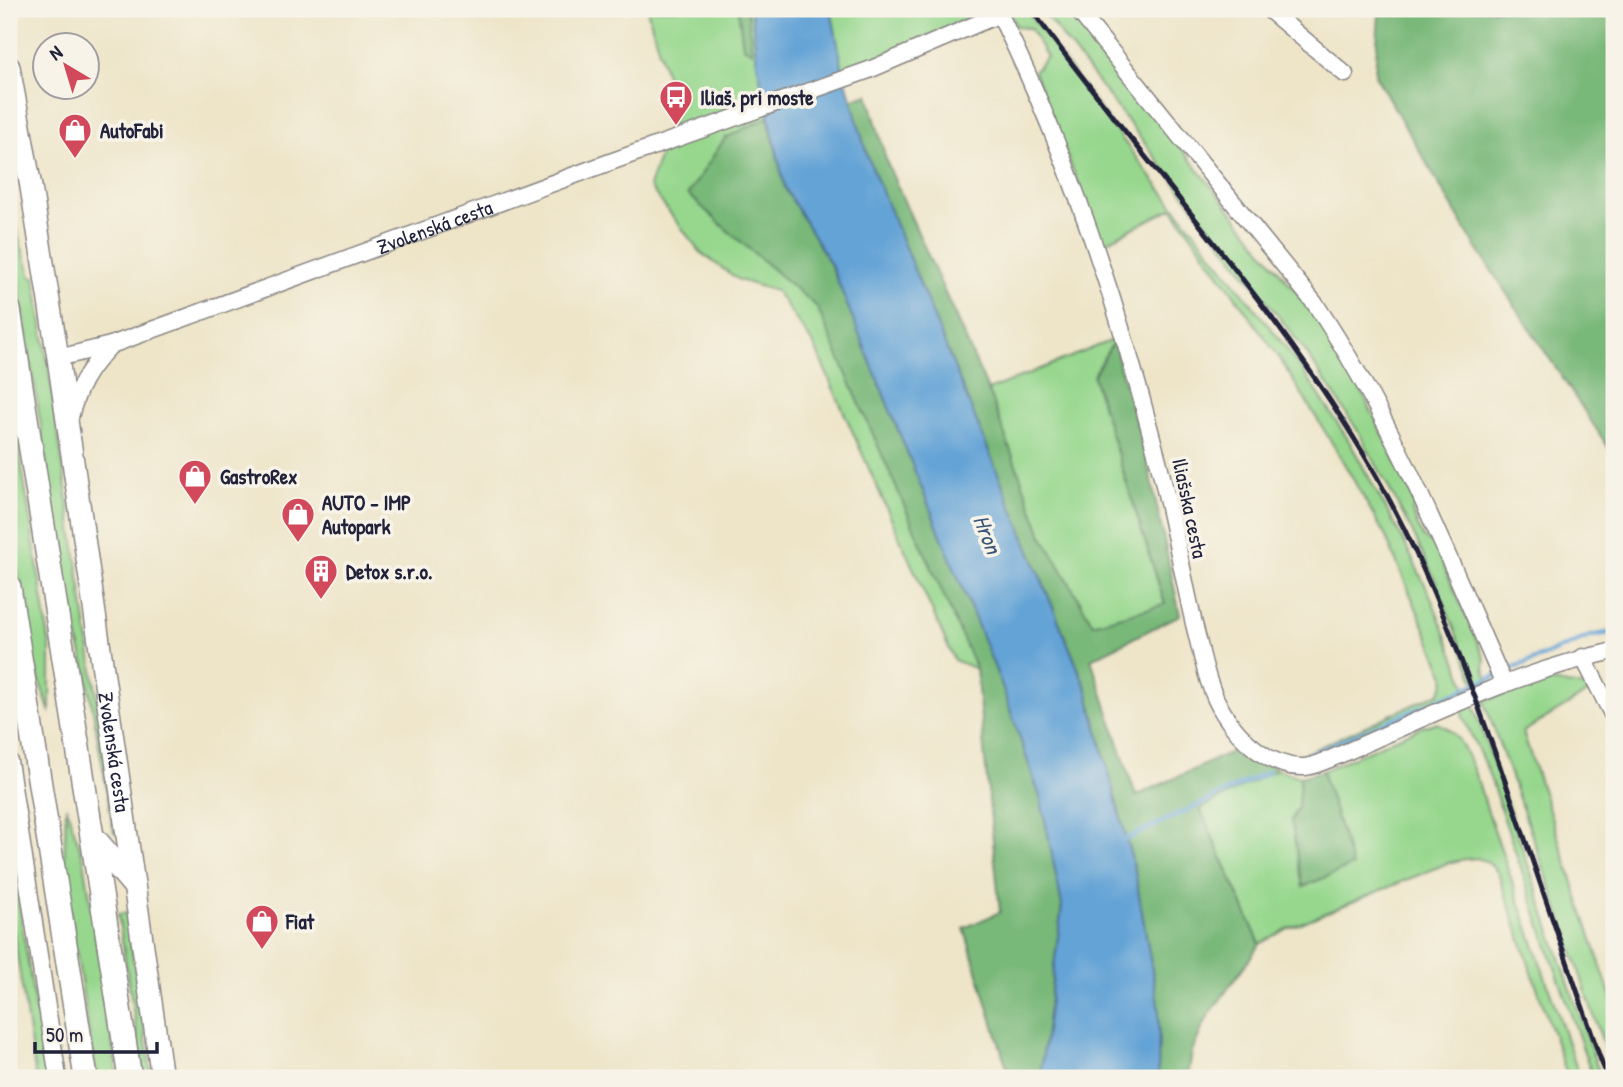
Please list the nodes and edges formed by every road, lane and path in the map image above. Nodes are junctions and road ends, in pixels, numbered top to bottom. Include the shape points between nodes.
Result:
1 (1077, 9) edge
2 (1268, 9) edge
3 (999, 12) edge
4 (9, 67) edge
5 (1345, 74) dead end
6 (9, 310) edge
7 (111, 345) junction
8 (58, 358) junction
9 (68, 426) junction
10 (9, 587) edge
11 (1614, 651) edge
12 (1583, 657) junction
13 (1501, 675) junction
14 (1614, 718) edge
15 (9, 761) edge
16 (92, 836) junction
17 (133, 884) junction
18 (58, 1078) edge
19 (86, 1078) edge
20 (130, 1078) edge
21 (162, 1078) edge

1 - 13 street via 1316,305 1345,348 1419,491
2 - 5 street
3 - 7 street, Zvolenská cesta via 869,70
3 - 13 street, Iliašska cesta via 1061,153 1095,245 1156,453 1203,662 1231,725 1268,757 1306,766
4 - 8 main road, Zvolenská cesta
6 - 16 highway
7 - 8 street, Zvolenská cesta
7 - 9 street, Zvolenská cesta via 89,368 75,396
8 - 9 main road, Zvolenská cesta
9 - 17 main road, Zvolenská cesta
10 - 19 highway
11 - 12 street, Iliašska cesta
12 - 13 street, Iliašska cesta
12 - 14 street
15 - 18 street
16 - 17 highway
16 - 20 highway
17 - 21 main road, Zvolenská cesta

